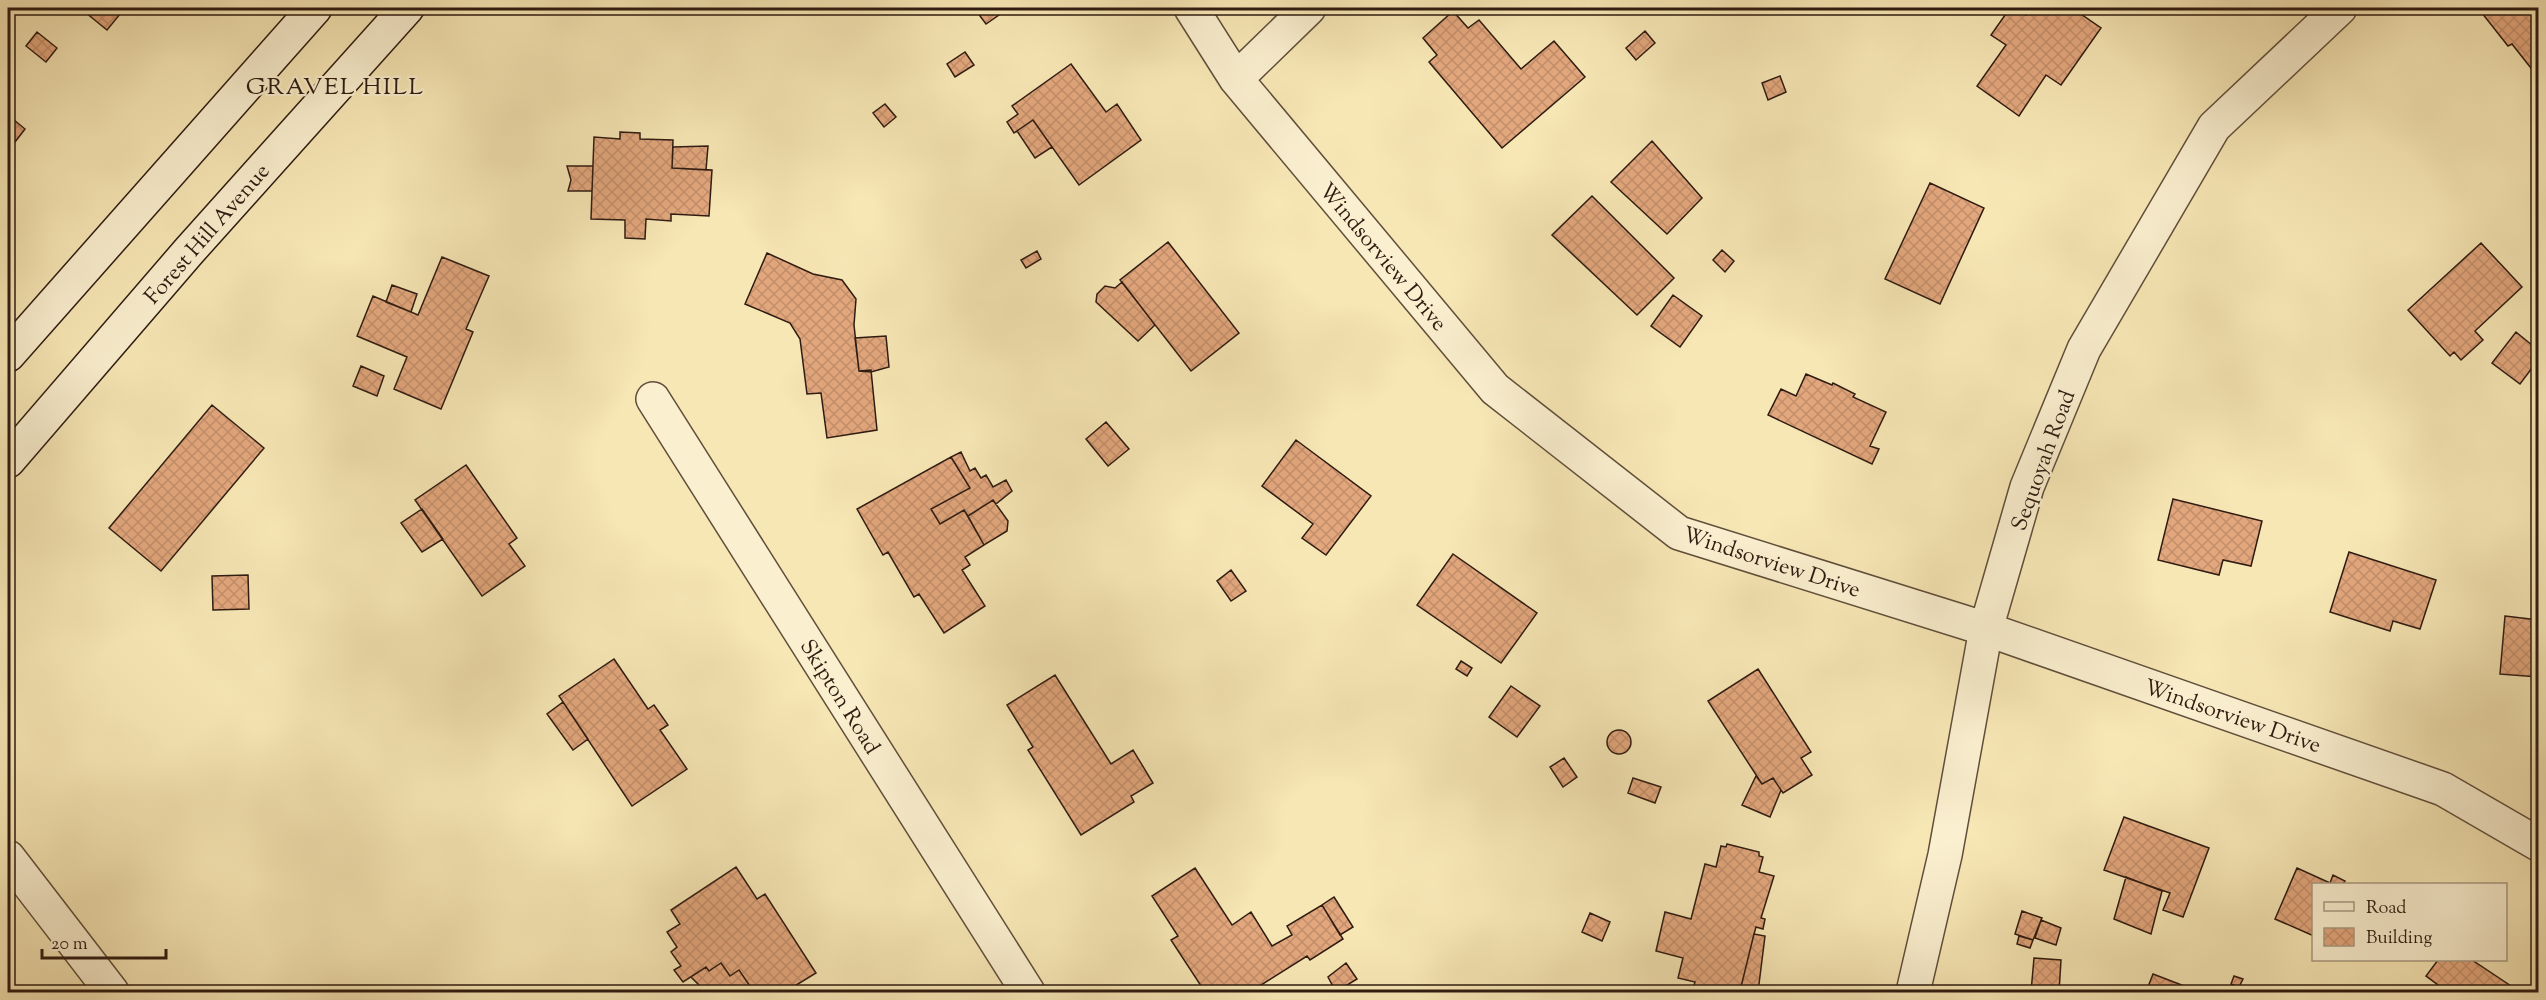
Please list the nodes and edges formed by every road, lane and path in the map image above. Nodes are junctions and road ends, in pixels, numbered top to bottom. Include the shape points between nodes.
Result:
1 (315, 8) edge
2 (407, 8) edge
3 (1191, 8) edge
4 (1309, 8) edge
5 (2340, 8) edge
6 (1236, 79) junction
7 (8, 356) edge
8 (653, 399) dead end
9 (8, 461) edge
10 (1986, 629) junction
11 (2538, 844) edge
12 (8, 857) edge
13 (112, 993) edge
14 (1028, 993) edge
15 (1913, 993) edge

1 - 7 street
2 - 9 street, Forest Hill Avenue via 189,250
3 - 6 street, Windsorview Drive
4 - 6 street
5 - 10 street, Sequoyah Road via 2214,127 2146,239 2084,349 2031,476
6 - 10 street, Windsorview Drive via 1495,389 1679,533
8 - 14 street, Skipton Road
10 - 11 street, Windsorview Drive via 2443,789
10 - 15 street, Sequoyah Road via 1945,855
12 - 13 street

